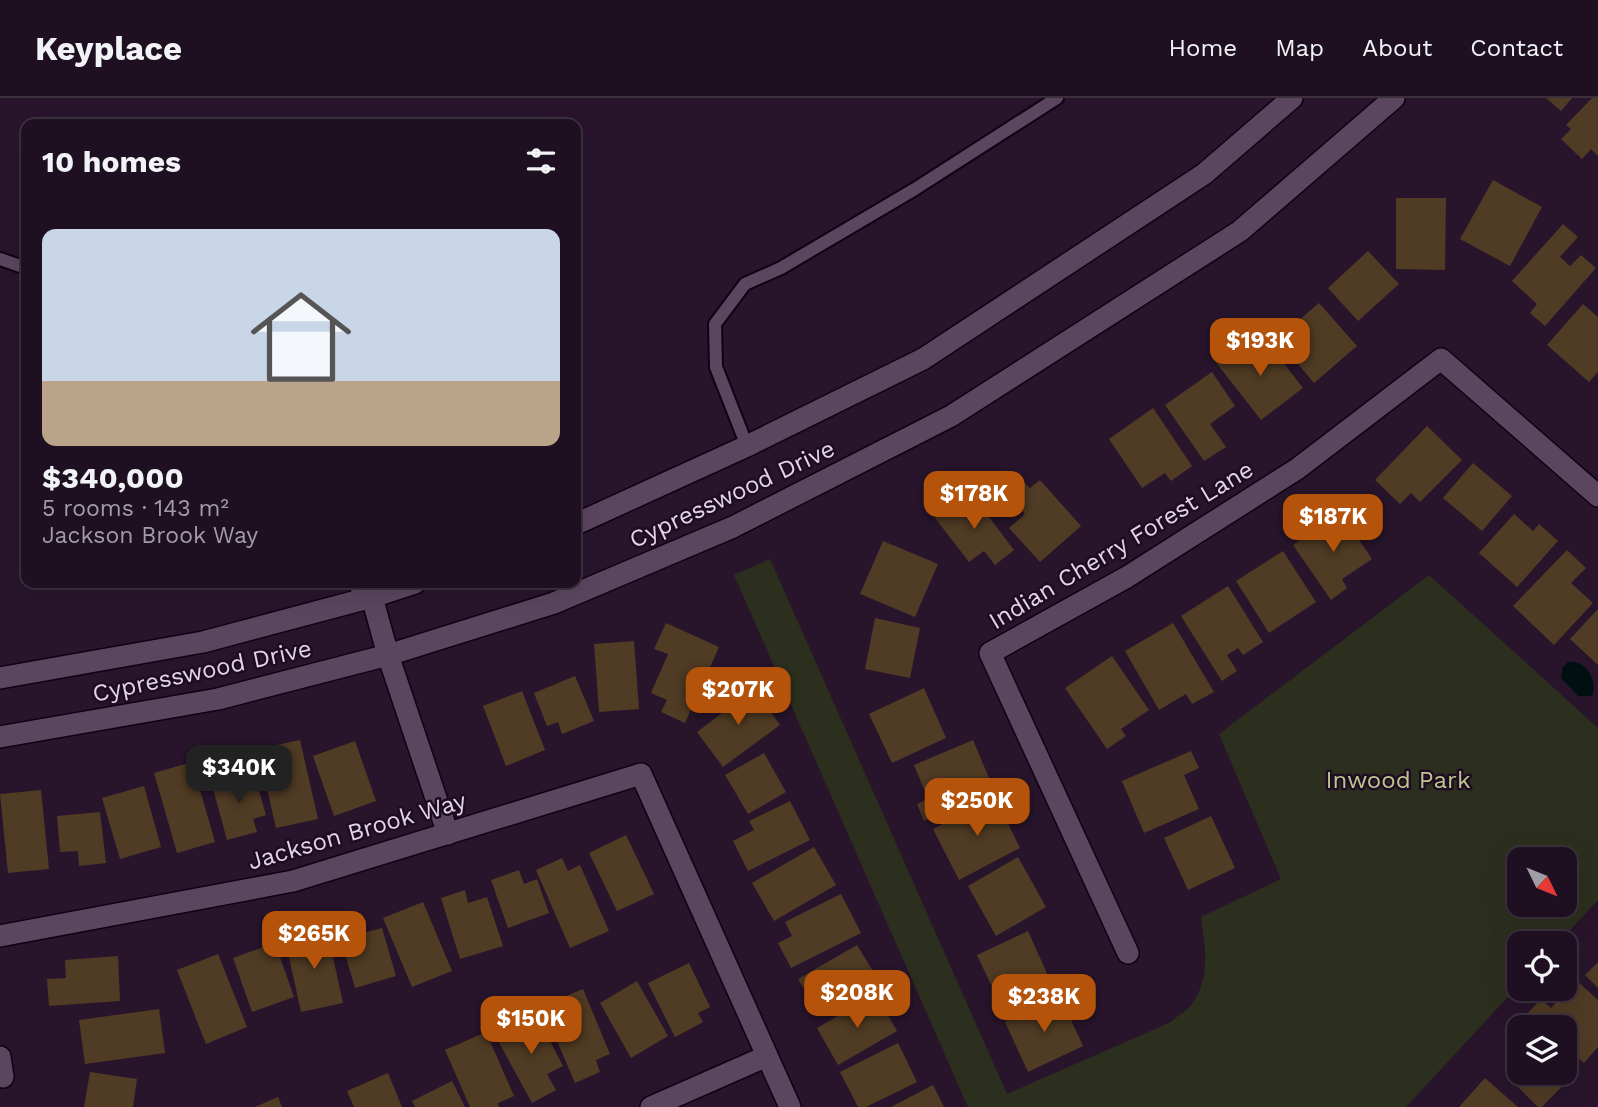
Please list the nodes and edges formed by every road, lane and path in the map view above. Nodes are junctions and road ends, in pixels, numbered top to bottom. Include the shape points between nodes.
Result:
1 (1057, 98) edge
2 (1292, 98) edge
3 (1394, 98) edge
4 (0, 259) edge
5 (21, 266) edge
6 (747, 446) junction
7 (1598, 496) edge
8 (581, 522) edge
9 (374, 591) edge
10 (388, 656) junction
11 (0, 678) edge
12 (0, 737) edge
13 (448, 834) junction
14 (0, 936) edge
15 (1128, 953) dead end
16 (767, 1056) junction
17 (651, 1107) edge
18 (790, 1107) edge

1 - 6 lane via 915,189 781,268 745,284 715,324 716,367
2 - 6 main road, Cypresswood Drive via 1203,174 923,359
3 - 10 main road, Cypresswood Drive via 1240,231 951,416 733,527 554,603
4 - 5 lane
6 - 8 main road, Cypresswood Drive
7 - 15 main road, Indian Cherry Forest Lane via 1441,359 1297,469 1127,577 990,653
9 - 10 main road
9 - 11 main road, Cypresswood Drive via 203,642
10 - 12 main road, Cypresswood Drive via 218,699
10 - 13 main road
13 - 14 main road, Jackson Brook Way via 293,881
13 - 16 main road, Jackson Brook Way via 641,774
16 - 17 main road
16 - 18 main road

